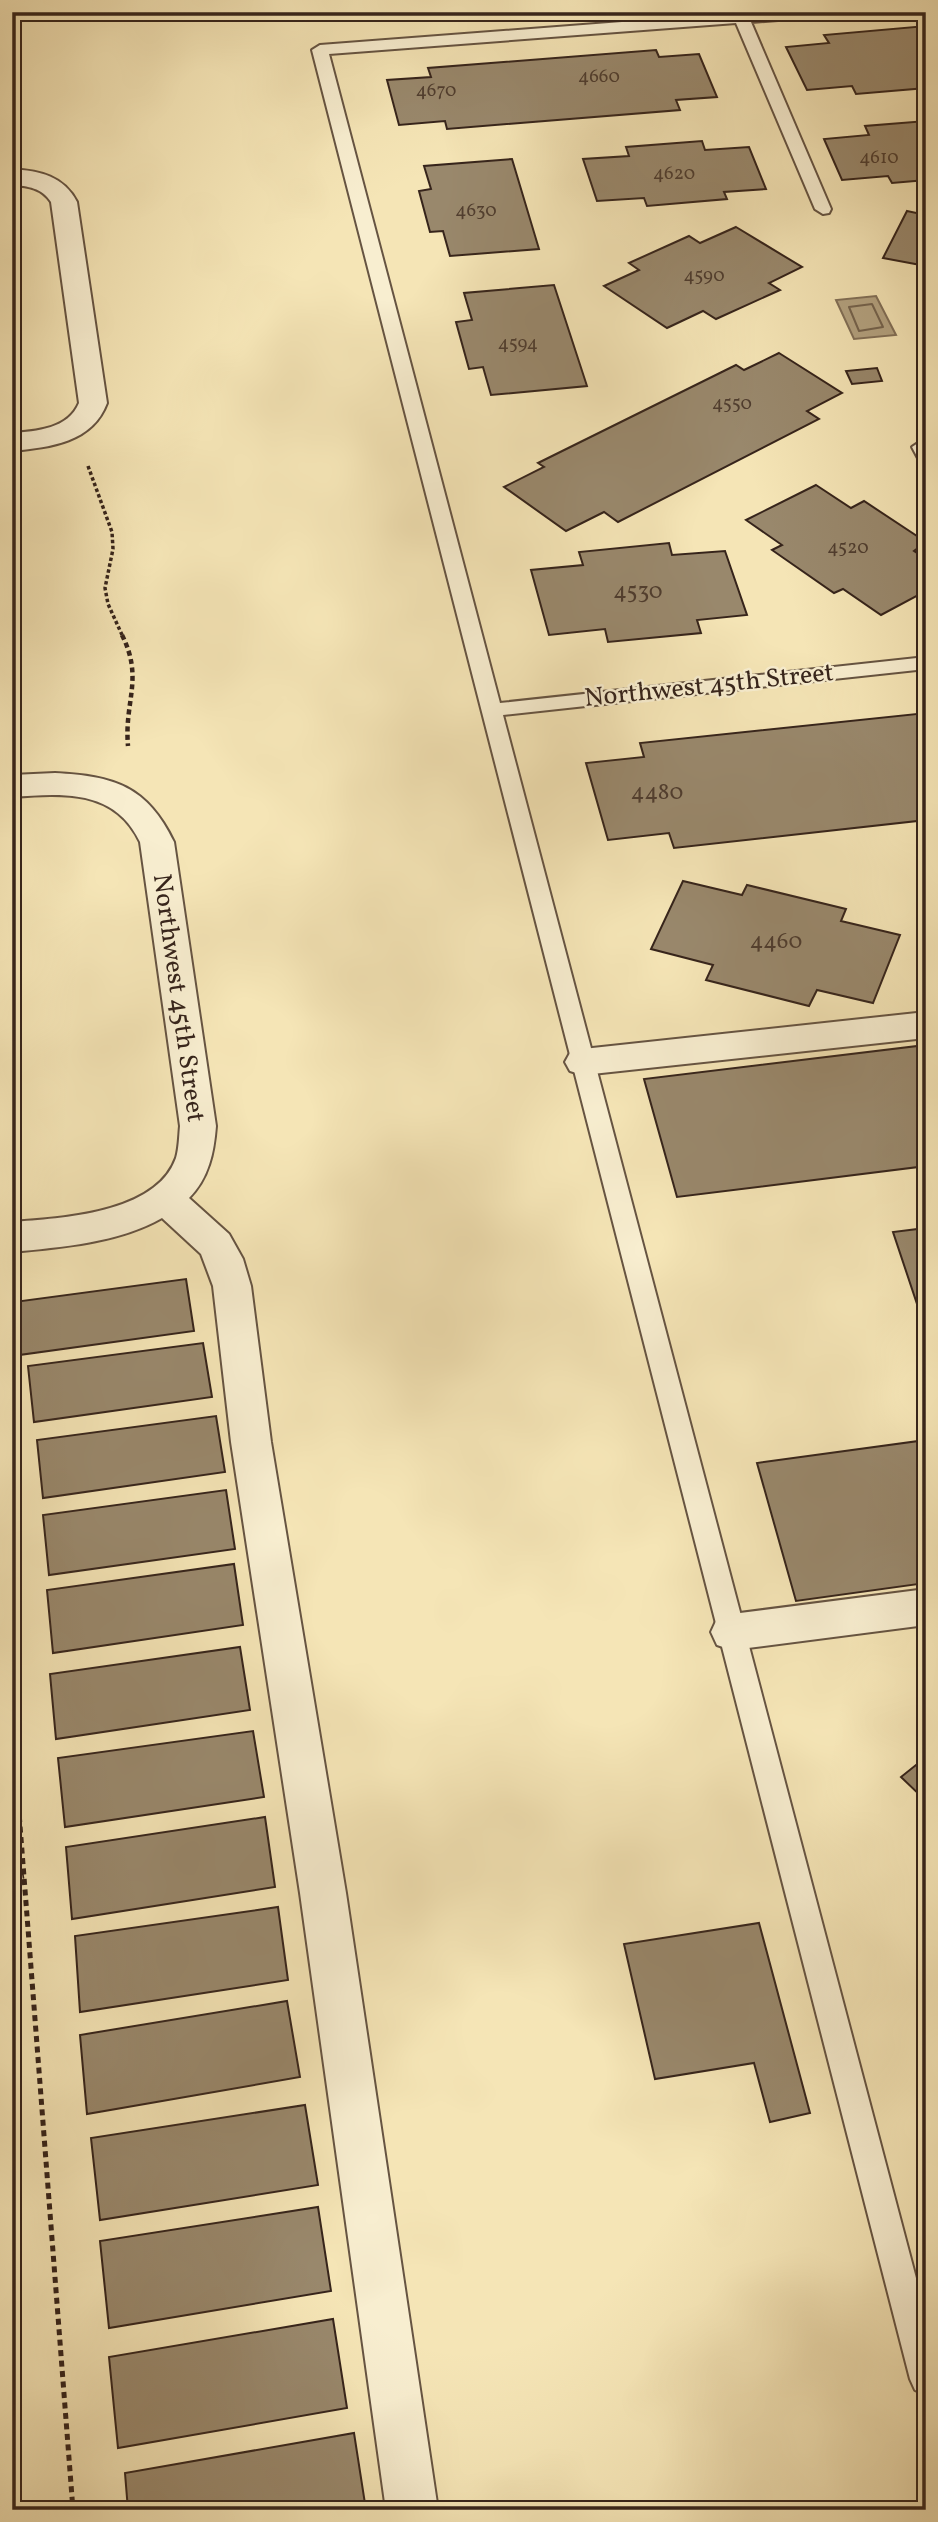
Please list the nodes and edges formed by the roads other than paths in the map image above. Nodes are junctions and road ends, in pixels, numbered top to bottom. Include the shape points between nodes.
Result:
1 (817, 12) edge
2 (742, 18) junction
3 (12, 177) edge
4 (823, 209) dead end
5 (12, 442) edge
6 (926, 663) edge
7 (492, 710) junction
8 (12, 786) edge
9 (926, 1025) edge
10 (583, 1062) junction
11 (164, 1197) junction
12 (12, 1237) edge
13 (926, 1607) edge
14 (732, 1632) junction
15 (915, 2295) edge
16 (926, 2379) edge
17 (412, 2510) edge

1 - 2 lane
2 - 4 lane
2 - 7 lane via 320,50
3 - 5 street via 47,183 58,190 64,202 92,410 80,423 58,434
6 - 7 lane, Northwest 45th Street
7 - 10 lane
8 - 11 street, Northwest 45th Street via 61,783 106,791 132,805 152,828 198,1126 194,1159 183,1179
9 - 10 street
10 - 14 lane
11 - 12 street, Northwest 45th Street via 112,1223
11 - 17 street via 215,1244 232,1286 251,1442 323,1893
13 - 14 street
14 - 15 lane
15 - 16 lane

